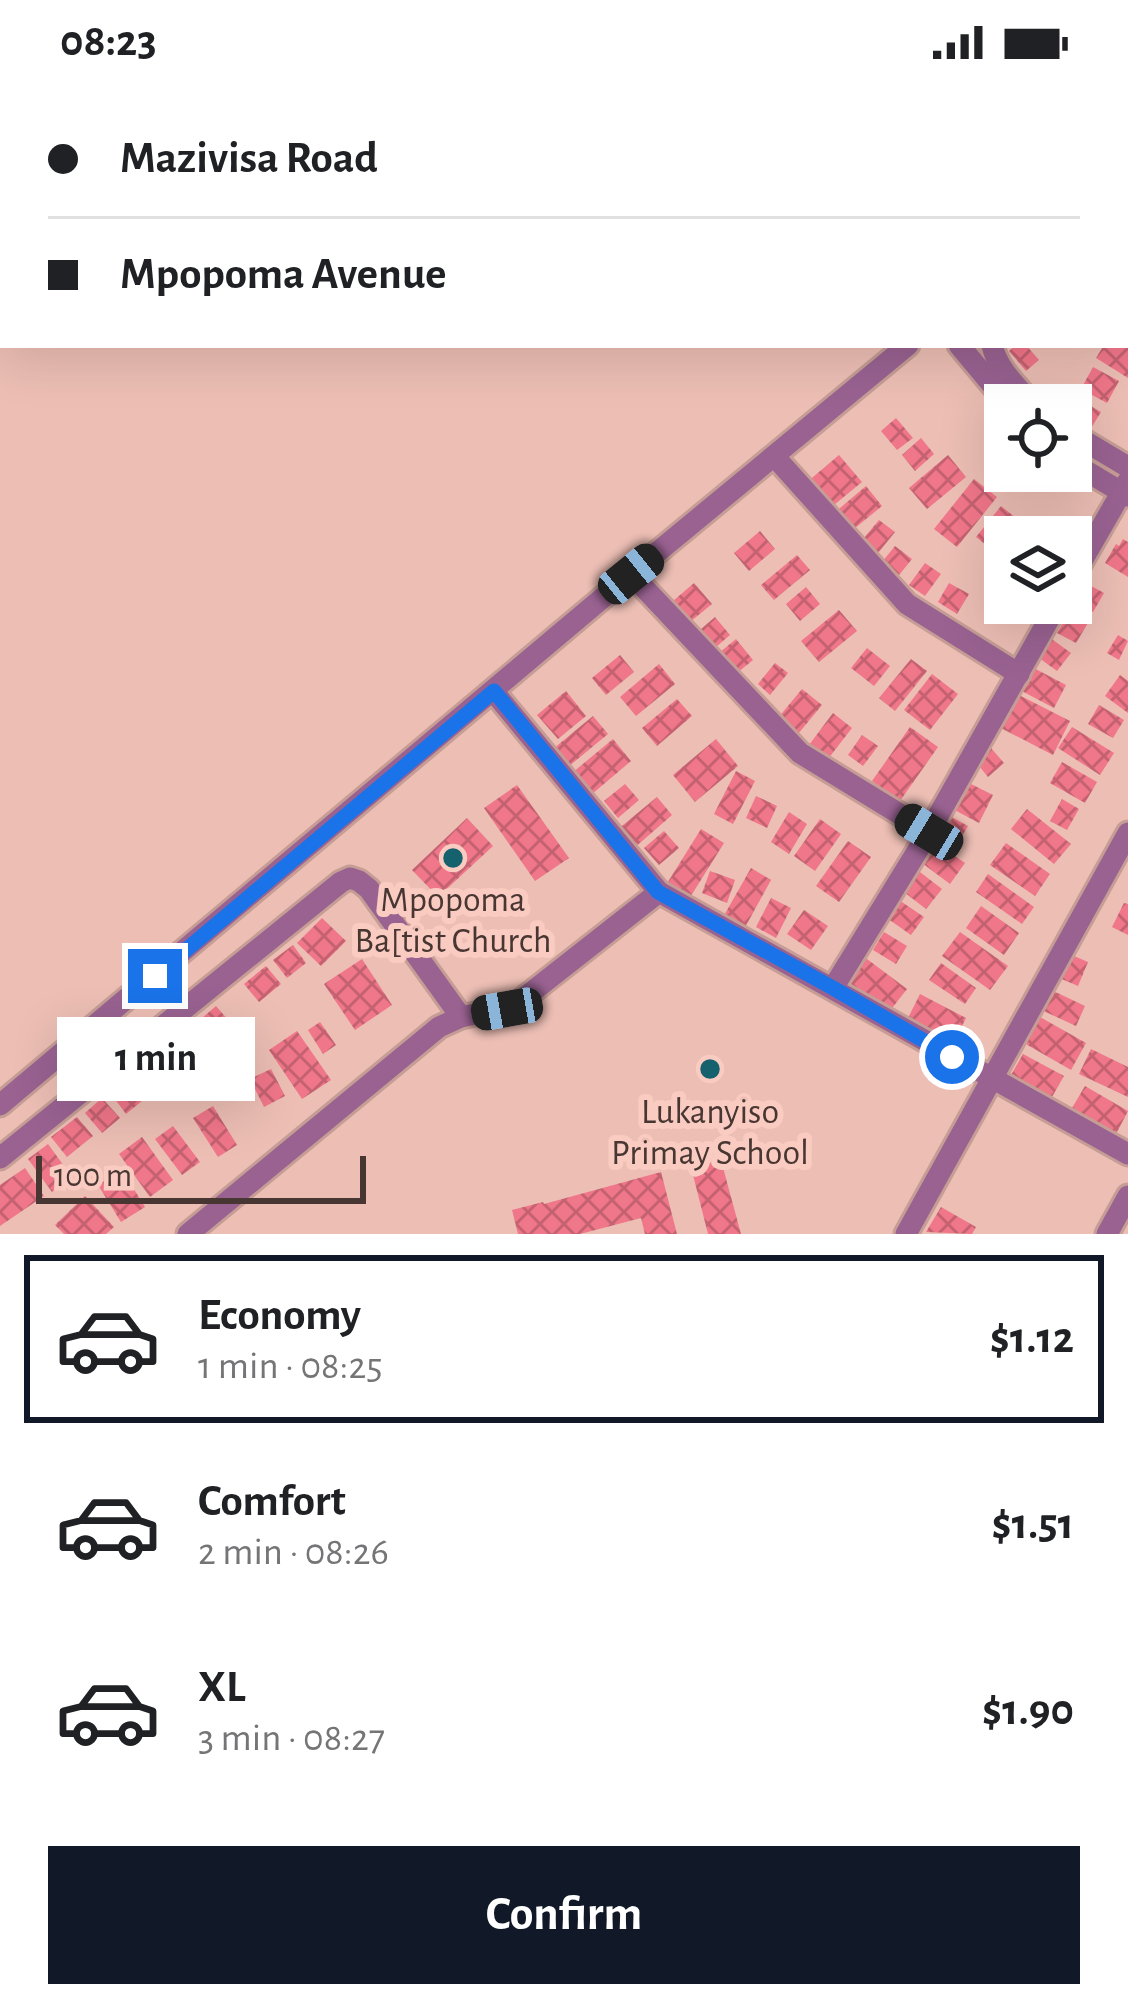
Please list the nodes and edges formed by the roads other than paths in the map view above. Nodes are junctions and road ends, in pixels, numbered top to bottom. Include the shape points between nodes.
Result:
1 (904, 348) edge
2 (962, 348) edge
3 (993, 348) edge
4 (992, 384) edge
5 (1015, 384) edge
6 (1092, 446) edge
7 (775, 457) junction
8 (1128, 467) edge
9 (1092, 472) edge
10 (1126, 489) edge
11 (1092, 545) edge
12 (631, 574) junction
13 (1046, 624) edge
14 (1018, 674) junction
15 (494, 691) junction
16 (929, 832) junction
17 (1128, 833) edge
18 (658, 892) junction
19 (833, 988) junction
20 (461, 1017) junction
21 (992, 1080) junction
22 (0, 1105) edge
23 (1128, 1154) edge
24 (0, 1158) edge
25 (1128, 1196) edge
26 (188, 1234) edge
27 (906, 1234) edge
28 (1107, 1234) edge

1 - 7 street
2 - 4 street
3 - 5 street
6 - 8 street
7 - 12 street
7 - 14 street via 907,604
9 - 10 street
10 - 11 street
12 - 15 street
12 - 16 street via 800,753
13 - 14 street
14 - 16 street
15 - 18 street
15 - 22 street
16 - 19 street
17 - 21 street
18 - 19 street
18 - 20 street via 514,1006
19 - 21 street
20 - 24 street via 369,889 350,878
20 - 26 street
21 - 23 street
21 - 27 street
25 - 28 street

